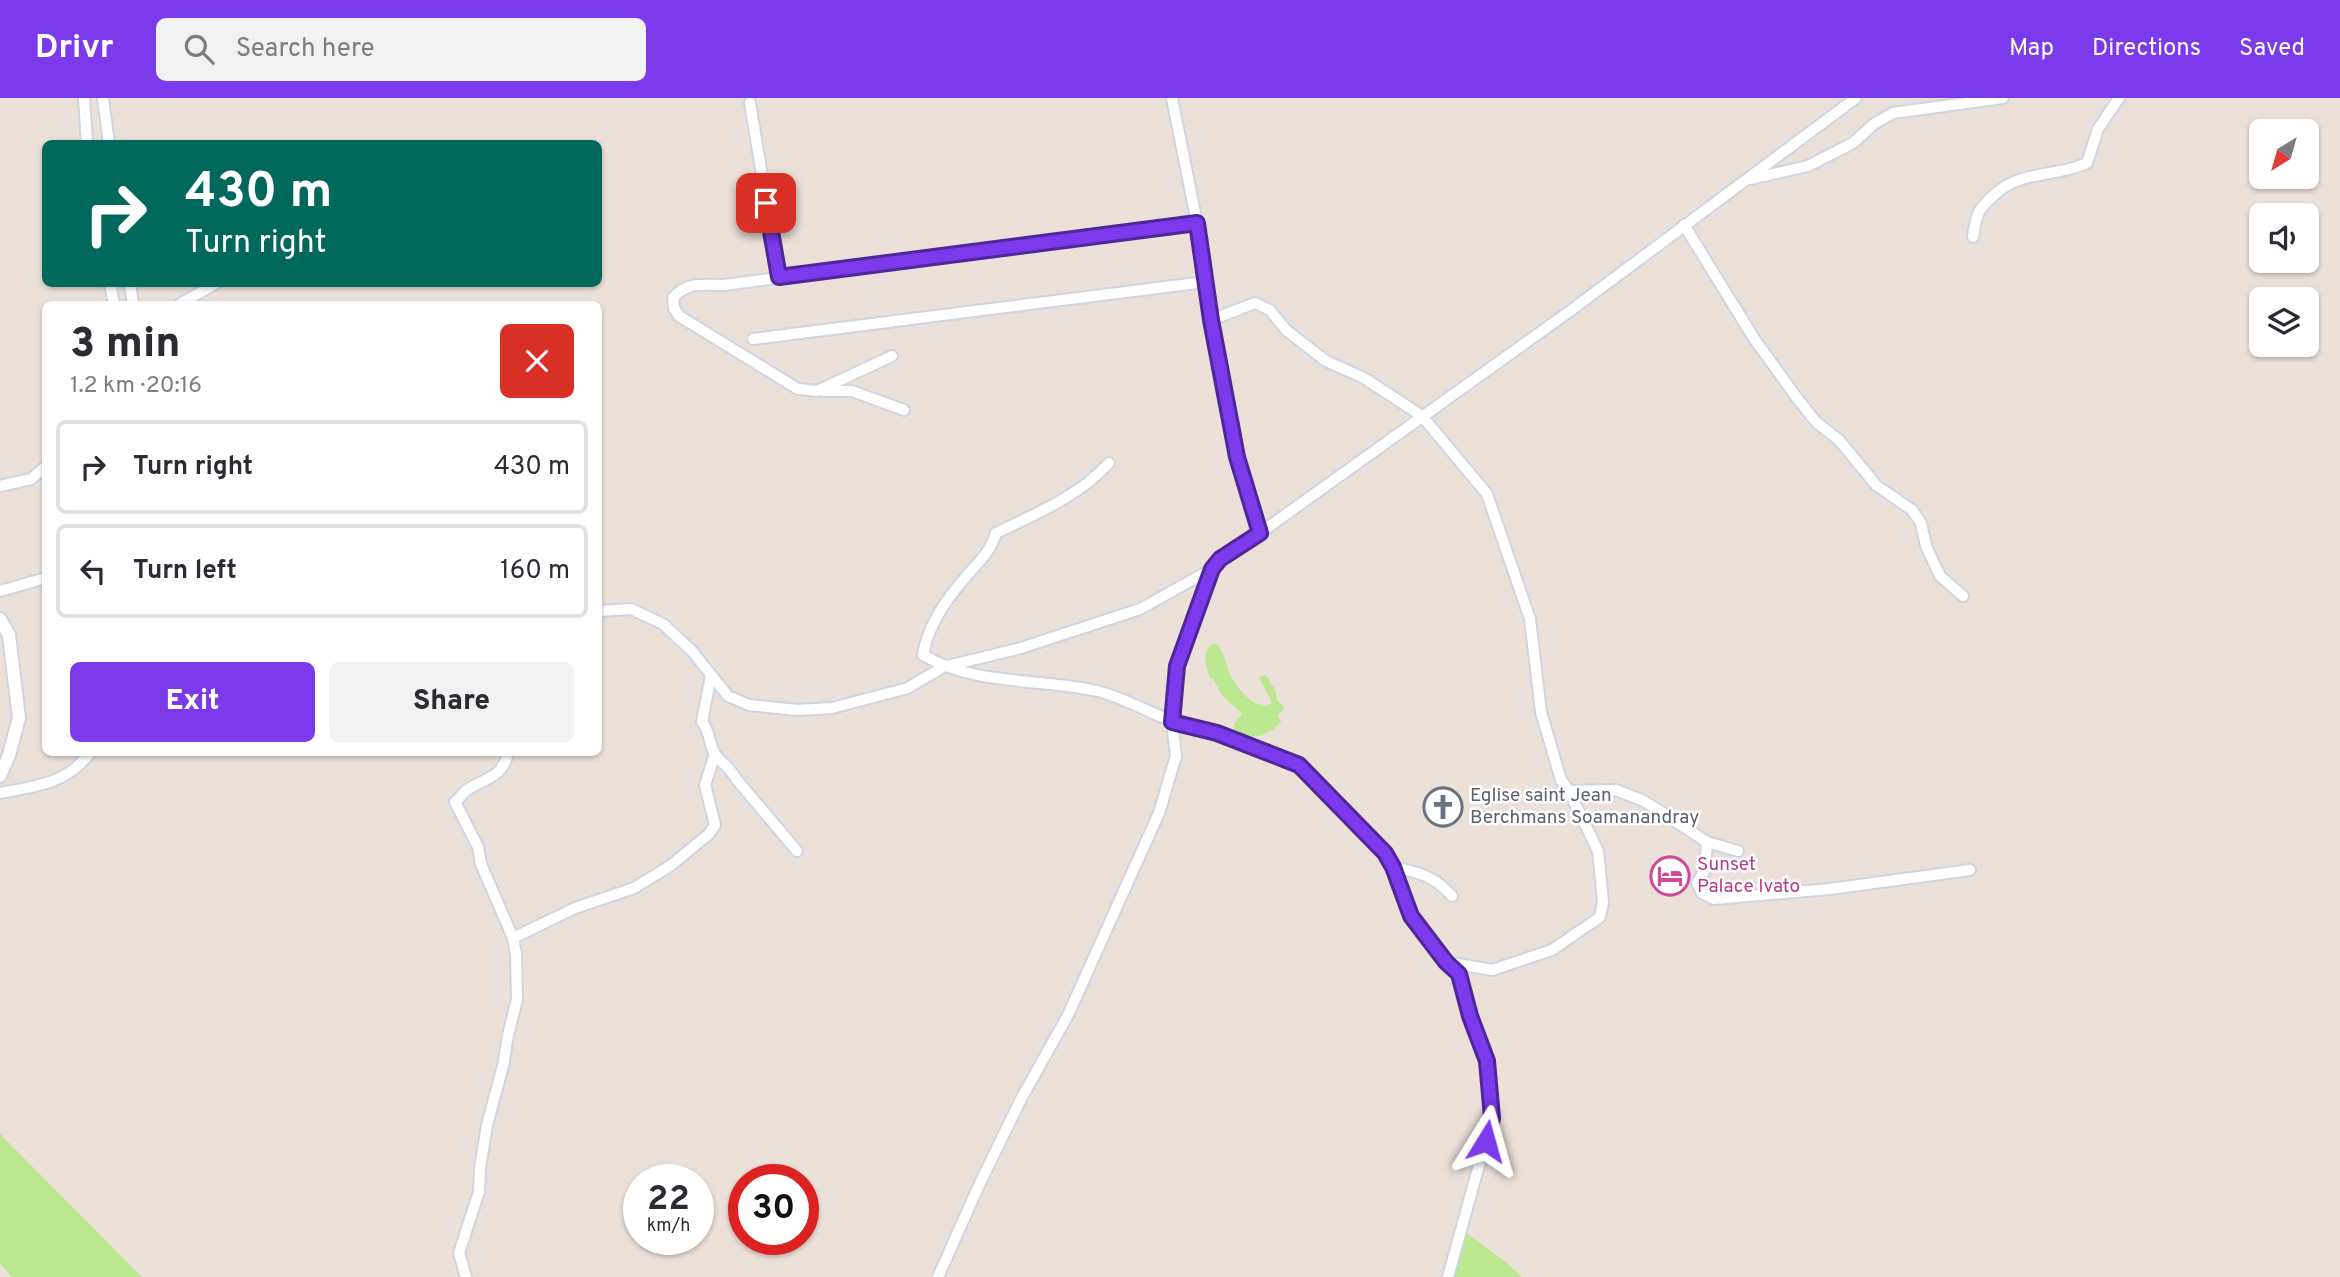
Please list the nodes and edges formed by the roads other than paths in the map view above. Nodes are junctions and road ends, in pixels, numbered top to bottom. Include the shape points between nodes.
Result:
1 (84, 98) edge
2 (103, 98) edge
3 (1172, 98) edge
4 (1857, 98) edge
5 (2003, 98) edge
6 (2119, 98) edge
7 (750, 103) dead end
8 (87, 140) edge
9 (108, 140) edge
10 (1746, 180) junction
11 (1197, 223) junction
12 (1684, 225) junction
13 (1973, 237) dead end
14 (779, 277) junction
15 (1205, 282) junction
16 (210, 287) edge
17 (185, 301) edge
18 (1211, 320) junction
19 (753, 340) dead end
20 (892, 356) dead end
21 (817, 391) junction
22 (904, 410) dead end
23 (1422, 416) junction
24 (1109, 463) dead end
25 (42, 469) edge
26 (0, 486) edge
27 (1260, 533) junction
28 (1212, 569) junction
29 (42, 579) edge
30 (0, 592) edge
31 (1963, 596) dead end
32 (602, 611) edge
33 (0, 619) edge
34 (943, 667) junction
35 (710, 675) junction
36 (1172, 722) junction
37 (715, 754) junction
38 (86, 756) edge
39 (507, 756) edge
40 (0, 776) edge
41 (1569, 791) junction
42 (0, 793) edge
43 (1707, 842) junction
44 (797, 851) dead end
45 (1738, 851) dead end
46 (1393, 867) junction
47 (1970, 870) dead end
48 (1452, 896) dead end
49 (513, 938) junction
50 (1446, 962) junction
51 (466, 1277) edge
52 (938, 1277) edge
53 (1448, 1277) edge

1 - 8 street
2 - 9 street
3 - 11 street
4 - 10 street
5 - 10 street via 1893,113 1853,144 1808,166
6 - 13 street via 2098,129 2087,163 2006,184 1982,205
7 - 14 street
10 - 12 street
11 - 14 street
11 - 15 street
12 - 23 street
12 - 31 street via 1797,398 1876,485 1912,510 1940,576
14 - 21 street via 681,288 673,298 674,308 679,316 798,390
15 - 18 street
15 - 19 street
16 - 17 street
18 - 23 street via 1255,303 1270,310 1286,330 1326,361 1364,377
18 - 27 street via 1237,457
20 - 21 street
21 - 22 street via 852,391
23 - 27 street
23 - 41 street via 1487,494 1530,619 1541,712 1561,780
24 - 34 street via 1072,496 996,533 992,547 962,581 925,638 923,655
25 - 26 street via 30,479
27 - 28 street
28 - 34 street via 1140,609 1021,648
28 - 36 street via 1177,666
29 - 30 street
32 - 35 street via 631,610 663,624
33 - 40 street via 9,635 19,718
34 - 35 street via 908,688 832,708 797,710 749,705 728,696
34 - 36 street via 971,675 1099,691
35 - 37 street via 702,722
36 - 46 street via 1217,733 1299,765 1385,853
36 - 52 street via 1176,756 1159,813 1069,1015 1021,1099
37 - 44 street
37 - 49 street via 705,785 715,825 709,834 634,888 575,908
38 - 42 street via 52,783
39 - 49 street via 502,770 455,802 478,847
41 - 43 street via 1616,790 1644,801
41 - 50 street via 1598,851 1601,917 1552,950 1492,970
43 - 45 street
43 - 47 street via 1705,870 1697,883 1702,893 1714,899 1830,890
46 - 48 street via 1438,880
46 - 50 street via 1411,916
49 - 51 street via 517,999 487,1125 480,1192 459,1253
50 - 53 street via 1459,974 1487,1061 1492,1118

